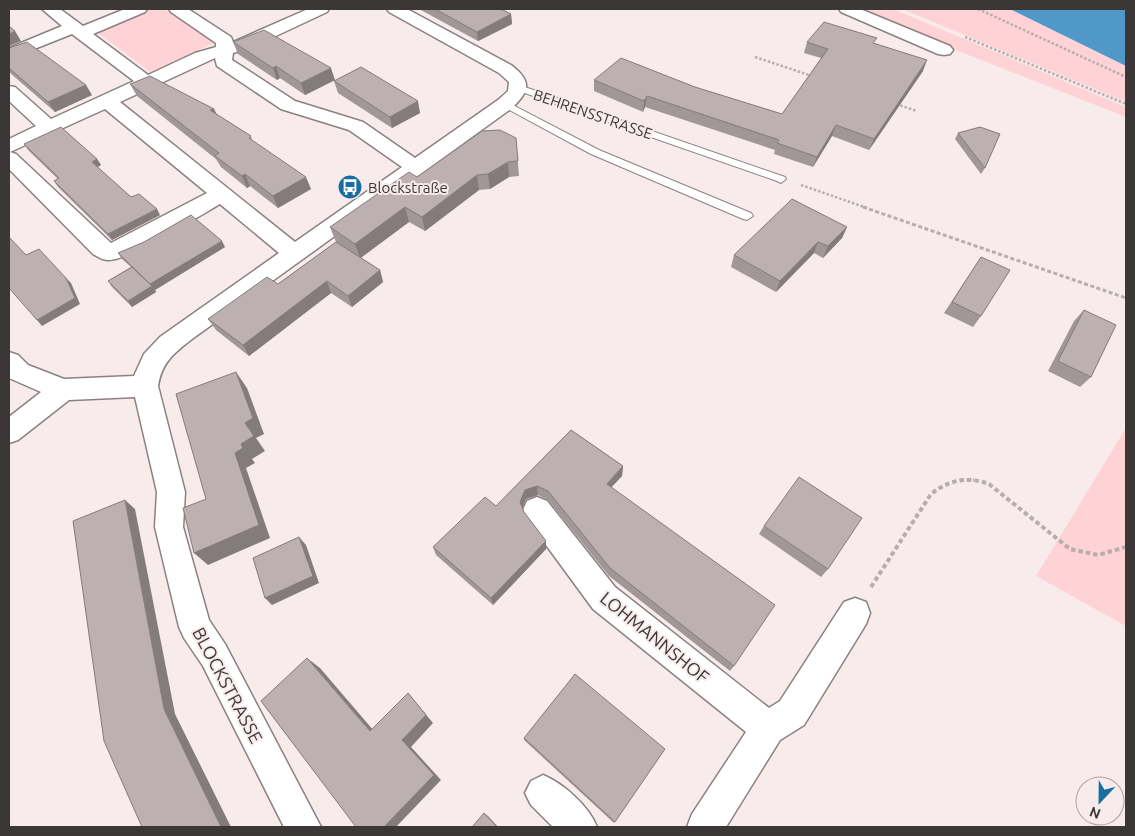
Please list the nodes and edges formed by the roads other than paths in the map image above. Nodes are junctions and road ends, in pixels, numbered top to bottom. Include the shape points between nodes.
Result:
1 (50, 9) edge
2 (139, 9) edge
3 (177, 9) edge
4 (321, 9) edge
5 (395, 9) edge
6 (847, 9) edge
7 (77, 30) junction
8 (226, 49) junction
9 (944, 50) dead end
10 (9, 54) edge
11 (146, 82) junction
12 (9, 91) edge
13 (512, 96) junction
14 (107, 101) junction
15 (49, 127) junction
16 (9, 146) edge
17 (9, 158) edge
18 (416, 168) junction
19 (781, 178) road end
20 (221, 194) junction
21 (747, 216) dead end
22 (295, 254) junction
23 (9, 362) edge
24 (145, 386) junction
25 (63, 390) junction
26 (9, 432) edge
27 (537, 510) dead end
28 (855, 613) road end
29 (768, 728) junction
30 (543, 793) dead end
31 (303, 827) edge
32 (579, 827) edge
33 (705, 827) edge

1 - 7 street
2 - 7 street
3 - 8 street via 225,41
4 - 8 street
5 - 13 street, BEHRENSSTRASSE via 506,70 517,80
6 - 9 street
7 - 10 street
7 - 11 street
8 - 11 street
8 - 18 street via 223,62 288,105 356,126
11 - 14 street
12 - 15 street
13 - 18 street, BLOCKSTRASSE
13 - 19 lane, BEHRENSSTRASSE
13 - 21 lane via 594,152
14 - 15 street
14 - 20 street
15 - 16 street
17 - 20 street via 108,252 123,248
18 - 22 street, BLOCKSTRASSE
20 - 22 street
22 - 24 street, BLOCKSTRASSE via 164,348 148,367
23 - 25 street via 19,372
24 - 25 street
24 - 31 street, BLOCKSTRASSE via 171,492 169,527 195,627 214,655
25 - 26 street
27 - 29 street, LOHMANNSHOF via 604,598
28 - 29 street via 792,713
29 - 33 street
30 - 32 street

